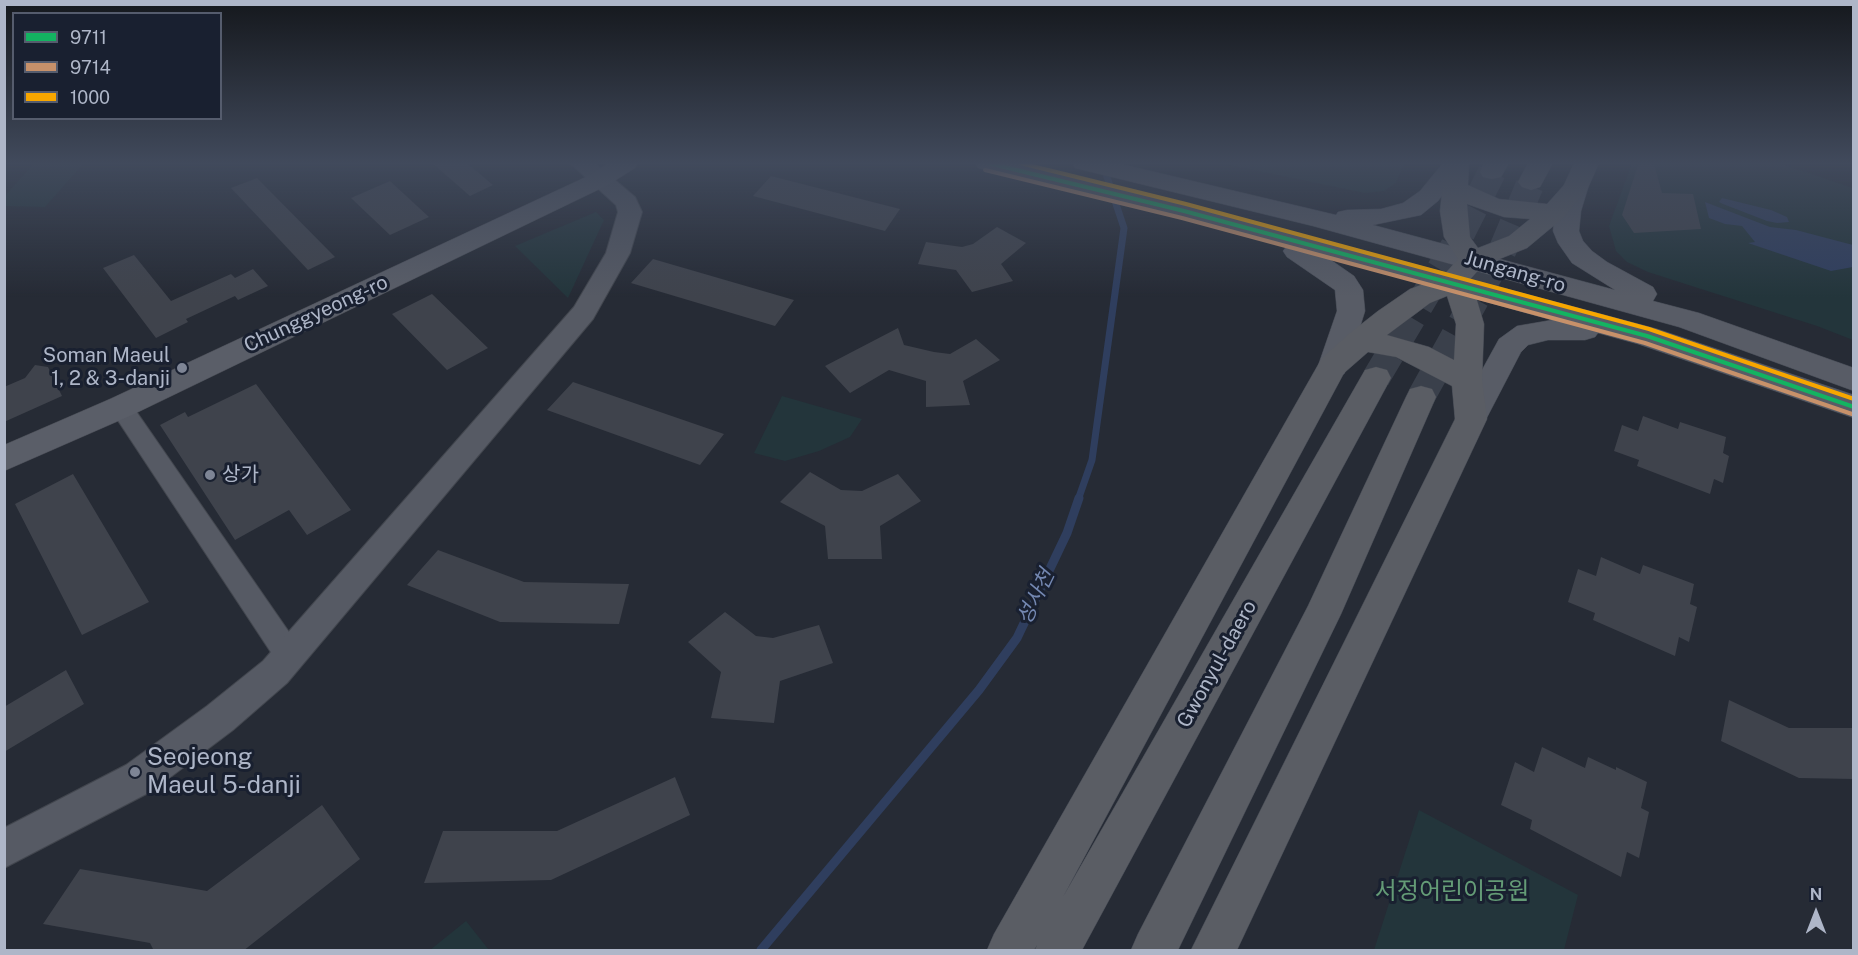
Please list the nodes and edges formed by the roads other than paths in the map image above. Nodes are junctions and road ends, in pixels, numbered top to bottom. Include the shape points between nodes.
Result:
1 (517, 208) edge
2 (629, 208) edge
3 (1170, 208) edge
4 (1271, 208) edge
5 (1413, 208) edge
6 (1453, 208) edge
7 (1499, 208) edge
8 (1558, 208) edge
9 (1569, 208) edge
10 (1554, 212) junction
11 (1319, 219) junction
12 (1270, 234) junction
13 (1462, 271) junction
14 (1689, 320) junction
15 (1647, 336) junction
16 (1360, 340) junction
17 (1333, 366) junction
18 (1376, 378) tunnel mouth
19 (1467, 380) junction
20 (1854, 380) edge
21 (1421, 397) tunnel mouth
22 (121, 407) junction
23 (1854, 407) edge
24 (1471, 419) junction
25 (4, 459) edge
26 (290, 657) junction
27 (4, 849) edge
28 (1010, 951) edge
29 (1058, 951) edge
30 (1154, 951) edge
31 (1214, 951) edge

1 - 22 main road, Chunggyeong-ro
2 - 26 street via 618,253 584,313
3 - 12 main road, Jungang-ro
4 - 11 main road, Jungang-ro
5 - 11 main road via 1381,217
6 - 13 highway
7 - 10 highway
8 - 10 highway
9 - 14 main road via 1566,231 1582,257
10 - 13 highway via 1518,242
11 - 13 main road, Jungang-ro
12 - 13 main road, Jungang-ro
12 - 17 main road via 1344,282 1351,310
13 - 14 main road, Jungang-ro
13 - 15 main road, Jungang-ro
13 - 16 highway
13 - 19 highway via 1462,297 1470,324
14 - 20 main road, Jungang-ro
15 - 23 main road, Jungang-ro
15 - 24 main road via 1575,329 1527,333 1509,346
16 - 17 highway
16 - 19 highway via 1418,354
17 - 28 highway
18 - 29 highway, Gwonyul-daero
19 - 24 highway
21 - 30 highway via 1323,614
22 - 25 main road, Chunggyeong-ro
22 - 26 street
24 - 31 highway
26 - 27 street via 220,718 139,778

